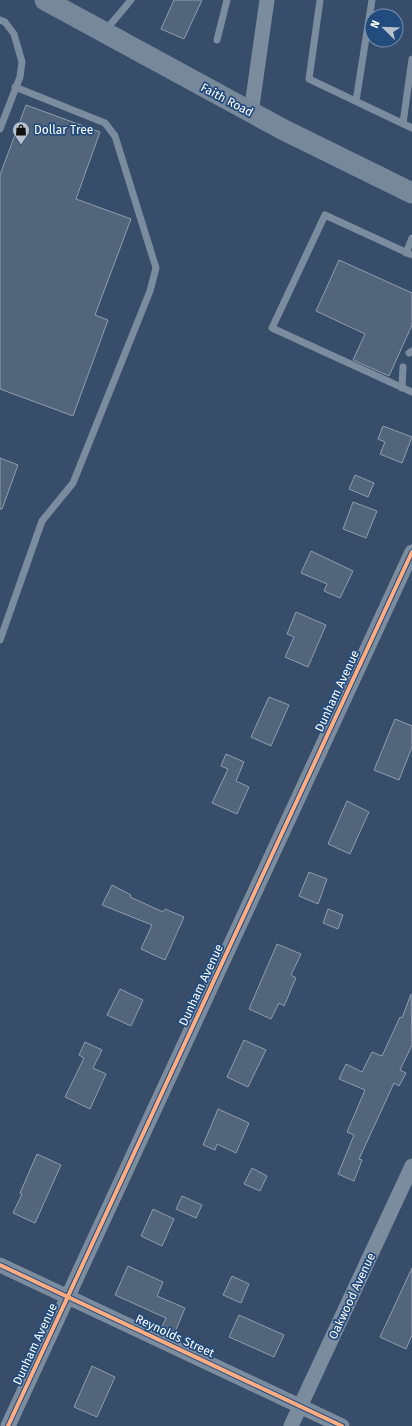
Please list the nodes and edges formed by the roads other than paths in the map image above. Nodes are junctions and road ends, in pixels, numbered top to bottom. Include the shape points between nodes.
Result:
1 (45, 0) edge
2 (131, 0) edge
3 (227, 0) edge
4 (267, 0) edge
5 (320, 0) edge
6 (372, 0) edge
7 (0, 20) edge
8 (104, 33) junction
9 (217, 40) dead end
10 (412, 59) edge
11 (16, 87) junction
12 (410, 90) edge
13 (356, 100) junction
14 (251, 113) junction
15 (403, 123) junction
16 (412, 128) edge
17 (0, 129) edge
18 (412, 193) edge
19 (412, 238) edge
20 (409, 254) edge
21 (403, 367) dead end
22 (402, 388) junction
23 (412, 392) edge
24 (412, 552) edge
25 (0, 640) edge
26 (412, 1166) edge
27 (0, 1265) edge
28 (68, 1297) junction
29 (300, 1407) junction
30 (8, 1426) edge
31 (291, 1426) edge
32 (342, 1426) edge

1 - 8 main road, Faith Road
2 - 8 lane
3 - 9 lane
4 - 14 street
5 - 13 lane via 309,79
6 - 13 lane
7 - 11 lane via 5,22 14,34 22,62
8 - 14 main road, Faith Road
10 - 12 lane
11 - 17 lane
11 - 25 lane via 104,123 115,136 156,268 150,291 73,484 42,522
12 - 15 lane
13 - 15 lane
14 - 18 main road, Faith Road
15 - 16 lane
19 - 20 lane
20 - 22 lane via 325,215 272,328
21 - 22 lane
22 - 23 lane
24 - 28 street, Dunham Avenue
26 - 29 street, Oakwood Avenue
27 - 28 street, Reynolds Street
28 - 29 street, Reynolds Street
28 - 30 street, Dunham Avenue
29 - 31 street, Oakwood Avenue
29 - 32 street, Reynolds Street

